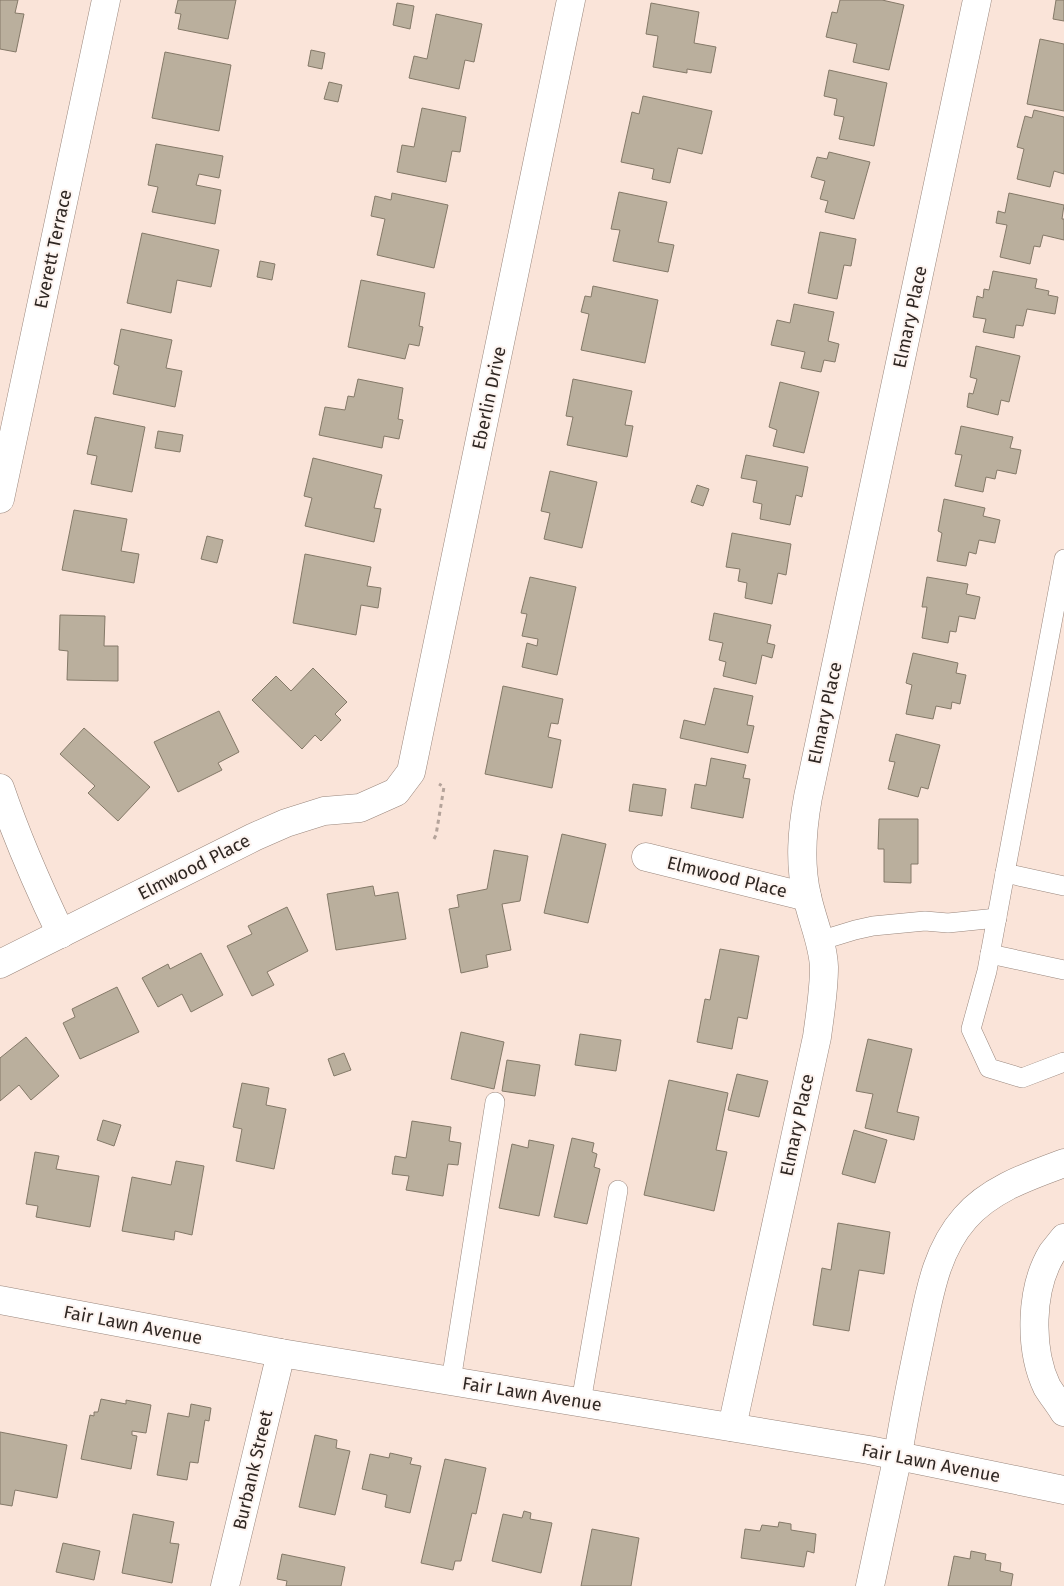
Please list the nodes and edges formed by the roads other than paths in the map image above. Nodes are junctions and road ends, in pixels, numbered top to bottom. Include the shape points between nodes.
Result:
1 (106, 0) edge
2 (571, 0) edge
3 (977, 0) edge
4 (0, 499) edge
5 (1064, 559) edge
6 (0, 788) edge
7 (396, 792) joint
8 (646, 857) dead end
9 (1005, 873) junction
10 (1064, 886) edge
11 (807, 897) junction
12 (997, 918) junction
13 (61, 934) junction
14 (819, 941) junction
15 (990, 954) junction
16 (0, 964) edge
17 (1064, 970) edge
18 (1064, 1062) edge
19 (495, 1102) dead end
20 (1064, 1163) edge
21 (618, 1190) dead end
22 (1064, 1238) edge
23 (0, 1300) edge
24 (281, 1353) junction
25 (452, 1381) junction
26 (581, 1402) junction
27 (1064, 1412) edge
28 (732, 1427) junction
29 (898, 1455) junction
30 (1064, 1490) edge
31 (225, 1586) edge
32 (870, 1586) edge

1 - 4 main road, Everett Terrace
2 - 7 main road, Eberlin Drive via 411,772
3 - 11 main road, Elmary Place via 808,797 801,862
5 - 9 lane
6 - 13 main road via 36,881
7 - 13 main road, Elmwood Place via 360,808 324,811 286,823
8 - 11 main road, Elmwood Place
9 - 10 lane
9 - 12 lane
11 - 14 main road, Elmary Place
12 - 14 lane via 873,926
12 - 15 lane
13 - 16 main road, Elmwood Place
14 - 28 main road, Elmary Place via 824,966 816,1036
15 - 17 lane
15 - 18 lane via 971,1029 989,1068 1022,1078
19 - 25 lane
20 - 29 main road via 1020,1180 992,1196 965,1218 944,1248 933,1281
21 - 26 lane
22 - 27 main road via 1052,1254 1040,1284 1034,1317 1036,1352 1047,1386
23 - 24 main road, Fair Lawn Avenue
24 - 25 main road, Fair Lawn Avenue
24 - 31 main road, Burbank Street
25 - 26 main road, Fair Lawn Avenue
26 - 28 main road, Fair Lawn Avenue
28 - 29 main road, Fair Lawn Avenue
29 - 30 main road, Fair Lawn Avenue
29 - 32 main road

